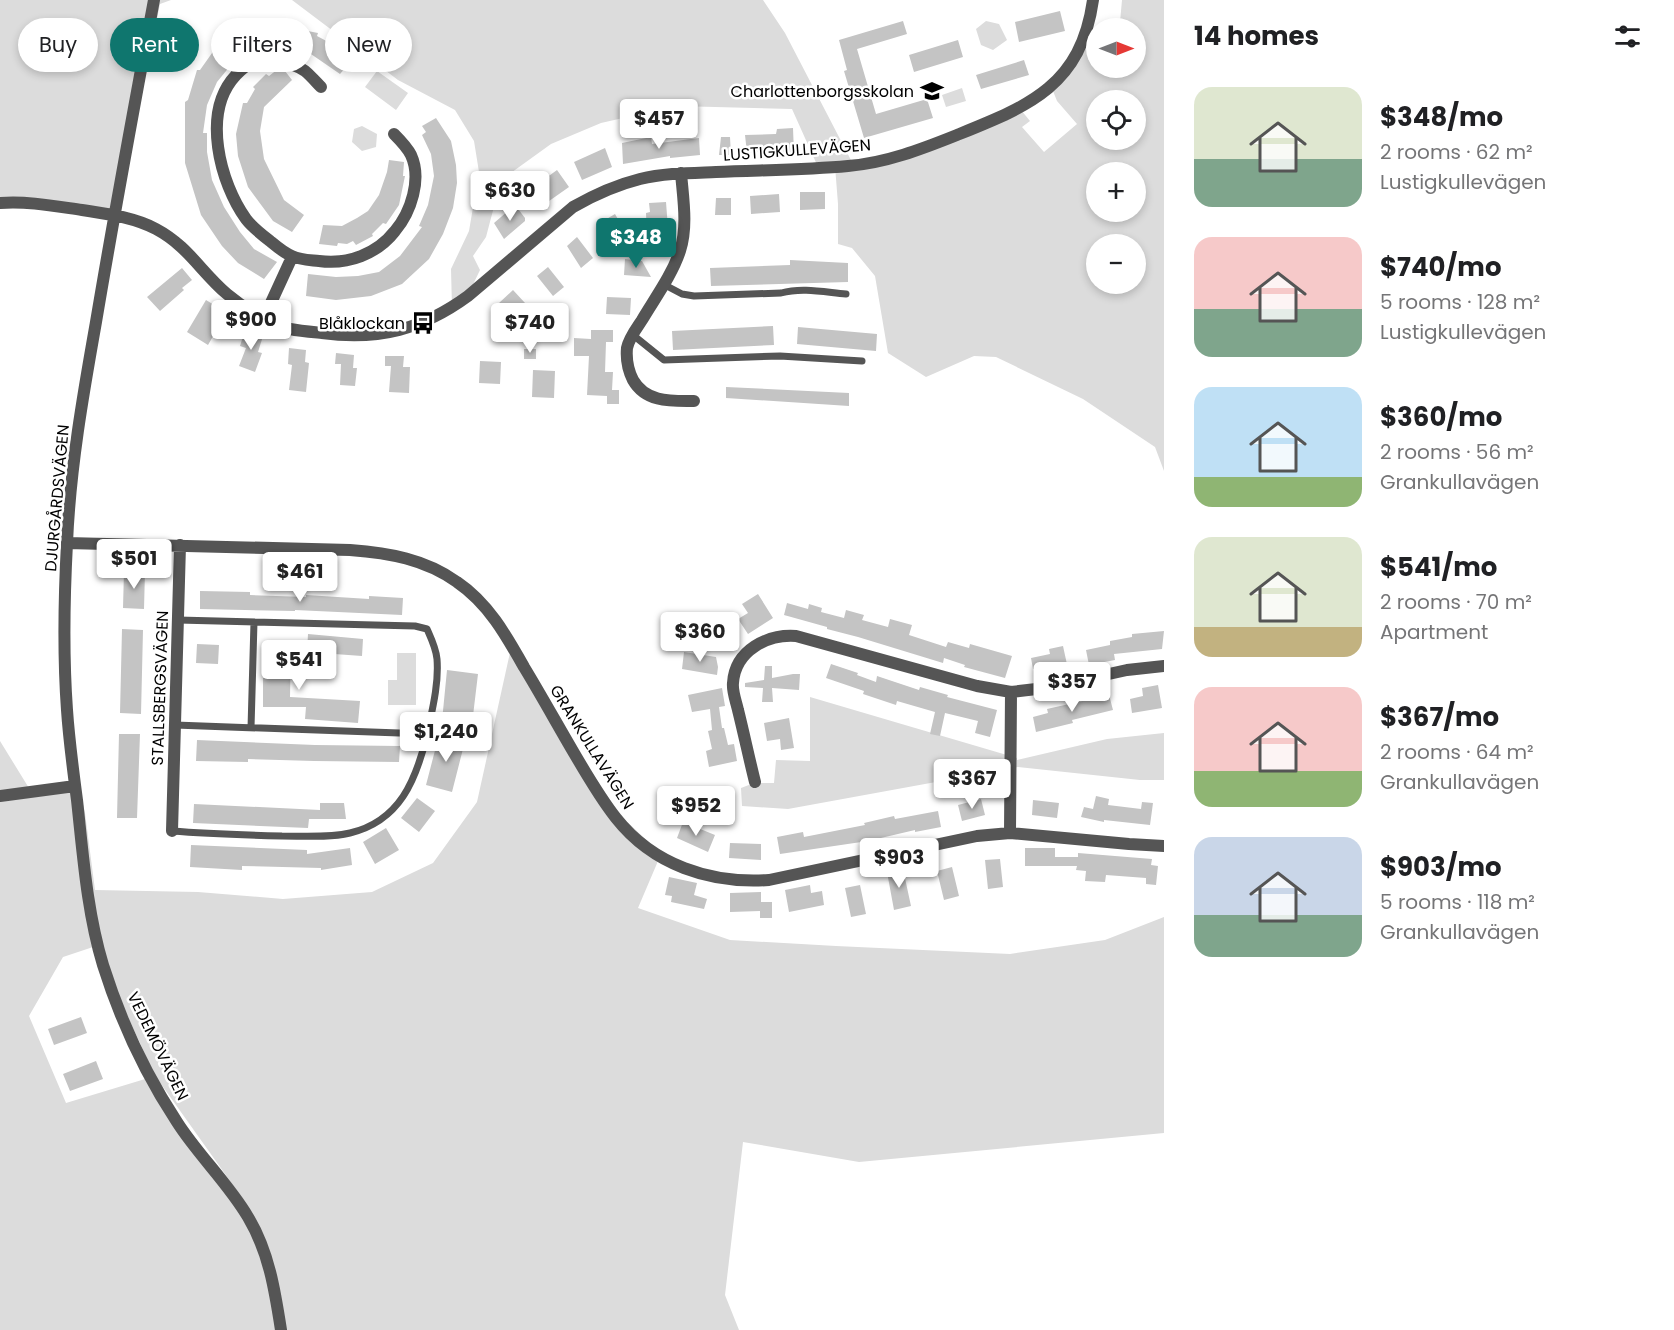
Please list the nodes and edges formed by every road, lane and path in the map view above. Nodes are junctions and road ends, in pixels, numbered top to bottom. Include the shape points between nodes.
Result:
1 (154, 0) edge
2 (1093, 0) edge
3 (321, 87) dead end
4 (394, 134) dead end
5 (681, 173) junction
6 (0, 203) edge
7 (114, 216) junction
8 (292, 257) junction
9 (663, 284) junction
10 (846, 294) dead end
11 (264, 318) junction
12 (633, 335) junction
13 (862, 361) dead end
14 (694, 401) dead end
15 (67, 543) junction
16 (180, 545) junction
17 (178, 620) junction
18 (254, 622) junction
19 (1164, 666) edge
20 (1011, 692) junction
21 (175, 725) junction
22 (251, 728) junction
23 (427, 734) junction
24 (755, 782) dead end
25 (75, 786) junction
26 (0, 796) edge
27 (172, 831) joint
28 (1010, 833) junction
29 (1164, 846) edge
30 (281, 1330) edge

1 - 7 street, DJURGÅRDSVÄGEN
2 - 5 street, LUSTIGKULLEVÄGEN via 1086,33 1060,76 1044,93 1001,117 899,157 866,164
3 - 8 street via 295,66 267,58 254,61 233,78 219,114 219,151 230,190 247,220
4 - 8 street via 411,156 415,174 413,196 402,222 388,240 351,260 323,262
5 - 9 street via 683,239
5 - 11 street, LUSTIGKULLEVÄGEN via 642,178 573,207 468,296 423,323 358,336 292,329
6 - 7 street via 33,202
7 - 11 street, LUSTIGKULLEVÄGEN via 167,235 225,293
7 - 15 street, DJURGÅRDSVÄGEN via 76,444
8 - 11 street
9 - 10 lane via 694,296 792,290
9 - 12 street
12 - 13 lane via 664,360 780,357
12 - 14 street via 627,350 634,383 660,400
15 - 16 street, GRANKULLAVÄGEN
15 - 25 street, DJURGÅRDSVÄGEN via 65,657
16 - 17 street, STALLSBERGSVÄGEN
16 - 28 street, GRANKULLAVÄGEN via 380,552 423,563 449,576 495,619 617,819 652,852 695,872 724,879 769,880 977,836
17 - 18 lane
17 - 21 street, STALLSBERGSVÄGEN
18 - 22 lane
18 - 23 lane via 427,628 437,658 434,706
19 - 20 street
20 - 24 street via 796,636 771,638 746,654 733,685
20 - 28 street
21 - 22 lane
21 - 27 street, STALLSBERGSVÄGEN
22 - 23 lane
23 - 27 lane via 408,791 393,808 361,829 324,836
25 - 26 street
25 - 30 street, VEDEMÖVÄGEN via 93,929 107,976 148,1070 178,1124 248,1218 275,1286
28 - 29 street, GRANKULLAVÄGEN

